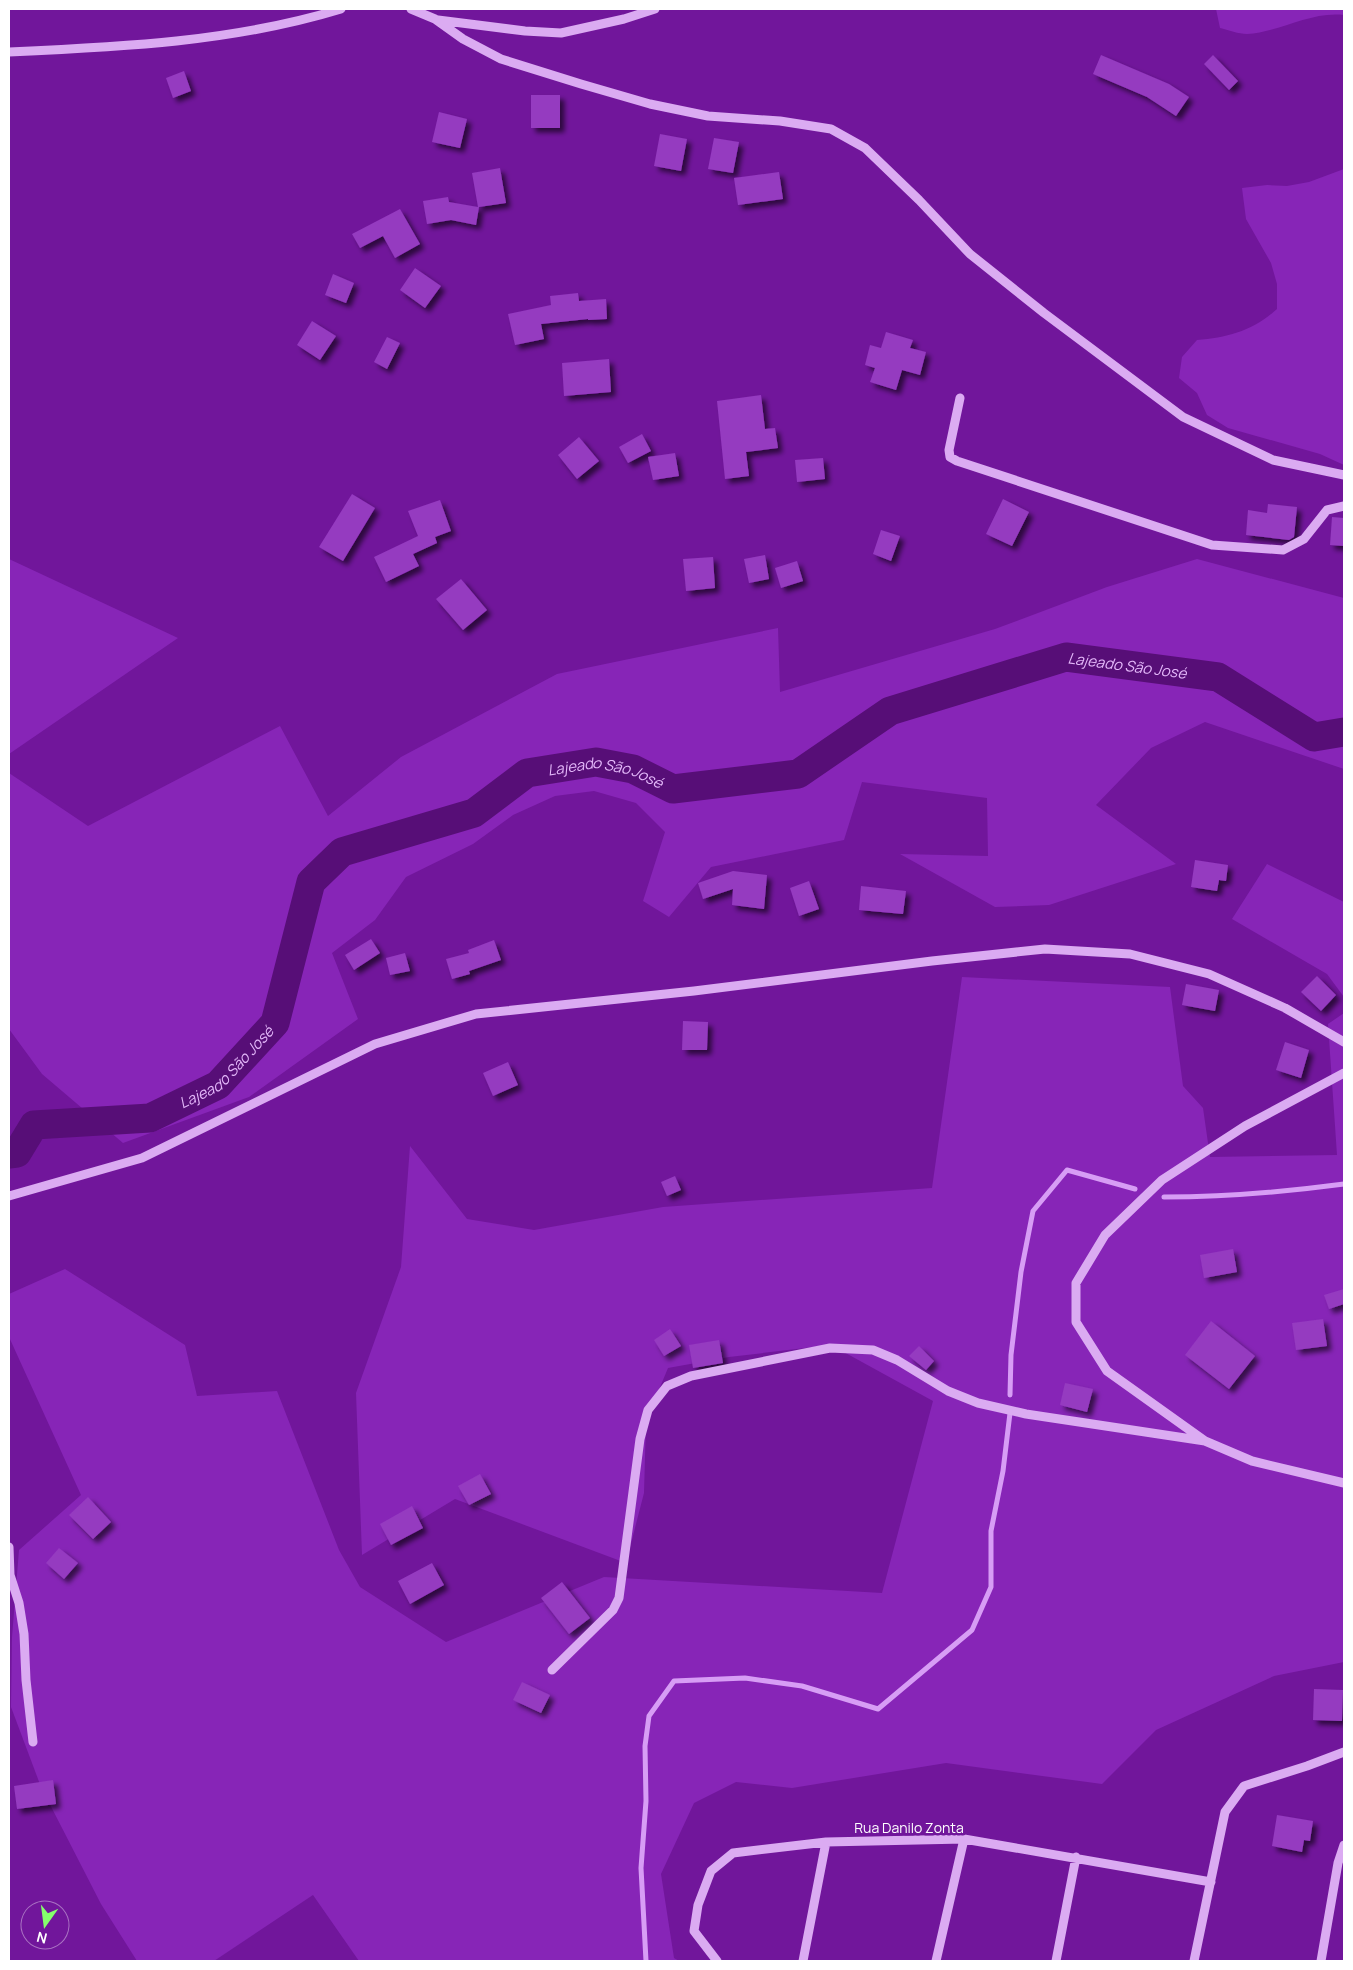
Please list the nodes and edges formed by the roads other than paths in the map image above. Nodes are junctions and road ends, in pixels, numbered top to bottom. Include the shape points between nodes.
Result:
1 (341, 9) edge
2 (411, 9) edge
3 (655, 9) edge
4 (435, 19) junction
5 (9, 52) edge
6 (960, 398) dead end
7 (1344, 475) edge
8 (1344, 506) edge
9 (1344, 1042) edge
10 (1344, 1073) edge
11 (9, 1196) edge
12 (1205, 1441) junction
13 (1344, 1483) edge
14 (9, 1547) edge
15 (552, 1670) dead end
16 (33, 1742) dead end
17 (1344, 1752) edge
18 (964, 1839) junction
19 (826, 1842) junction
20 (1344, 1845) edge
21 (1076, 1857) junction
22 (1210, 1882) junction
23 (717, 1961) edge
24 (803, 1961) edge
25 (936, 1961) edge
26 (1056, 1961) edge
27 (1194, 1961) edge
28 (1321, 1961) edge

1 - 5 street via 230,35 138,46
2 - 4 street
3 - 4 street via 561,33 525,32
4 - 7 street via 463,40 501,59 650,104 708,116 831,129 865,148 970,254 1183,417 1272,460
6 - 8 street via 950,457 1212,545 1283,550 1304,539 1327,510
9 - 11 street via 1285,1008 1210,974 1130,954 1045,948 476,1014 375,1044 142,1158
10 - 12 street via 1245,1126 1162,1180 1105,1235 1076,1283 1076,1322 1107,1371
12 - 13 street via 1252,1461
12 - 15 street via 1026,1414 978,1403 948,1391 897,1360 873,1350 830,1348 691,1376 667,1386 648,1410 640,1439 619,1598 613,1610
14 - 16 street via 10,1575 24,1634
17 - 22 street via 1244,1786 1225,1812
18 - 19 street, Rua Danilo Zonta
18 - 21 street, Rua Danilo Zonta
18 - 25 street
19 - 23 street, Rua Danilo Zonta via 733,1853 711,1871 698,1905 694,1931
19 - 24 street
20 - 28 street
21 - 22 street, Rua Danilo Zonta
21 - 26 street
22 - 27 street

